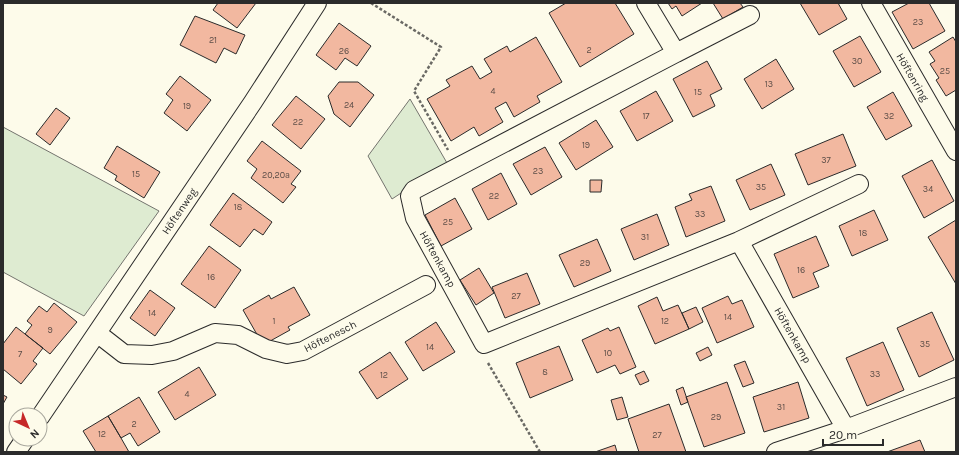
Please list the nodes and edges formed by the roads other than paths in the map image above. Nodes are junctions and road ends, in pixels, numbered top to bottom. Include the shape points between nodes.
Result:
1 (317, 3) edge
2 (646, 3) edge
3 (871, 3) edge
4 (750, 15) dead end
5 (676, 53) junction
6 (956, 151) edge
7 (859, 184) dead end
8 (739, 241) junction
9 (426, 285) dead end
10 (97, 333) junction
11 (956, 386) edge
12 (47, 407) edge
13 (846, 429) junction
14 (776, 452) edge

1 - 10 street, Höftenweg
2 - 5 street
3 - 6 street, Höftenring
4 - 5 street, Höftenkamp
5 - 8 street, Höftenkamp via 414,190 410,196 415,218 484,344
7 - 8 street
8 - 13 street, Höftenkamp
9 - 10 street, Höftenesch via 303,351 286,354 266,349 238,335 214,333 173,351 152,355 124,354
10 - 12 street, Höftenweg
11 - 13 street
13 - 14 street

